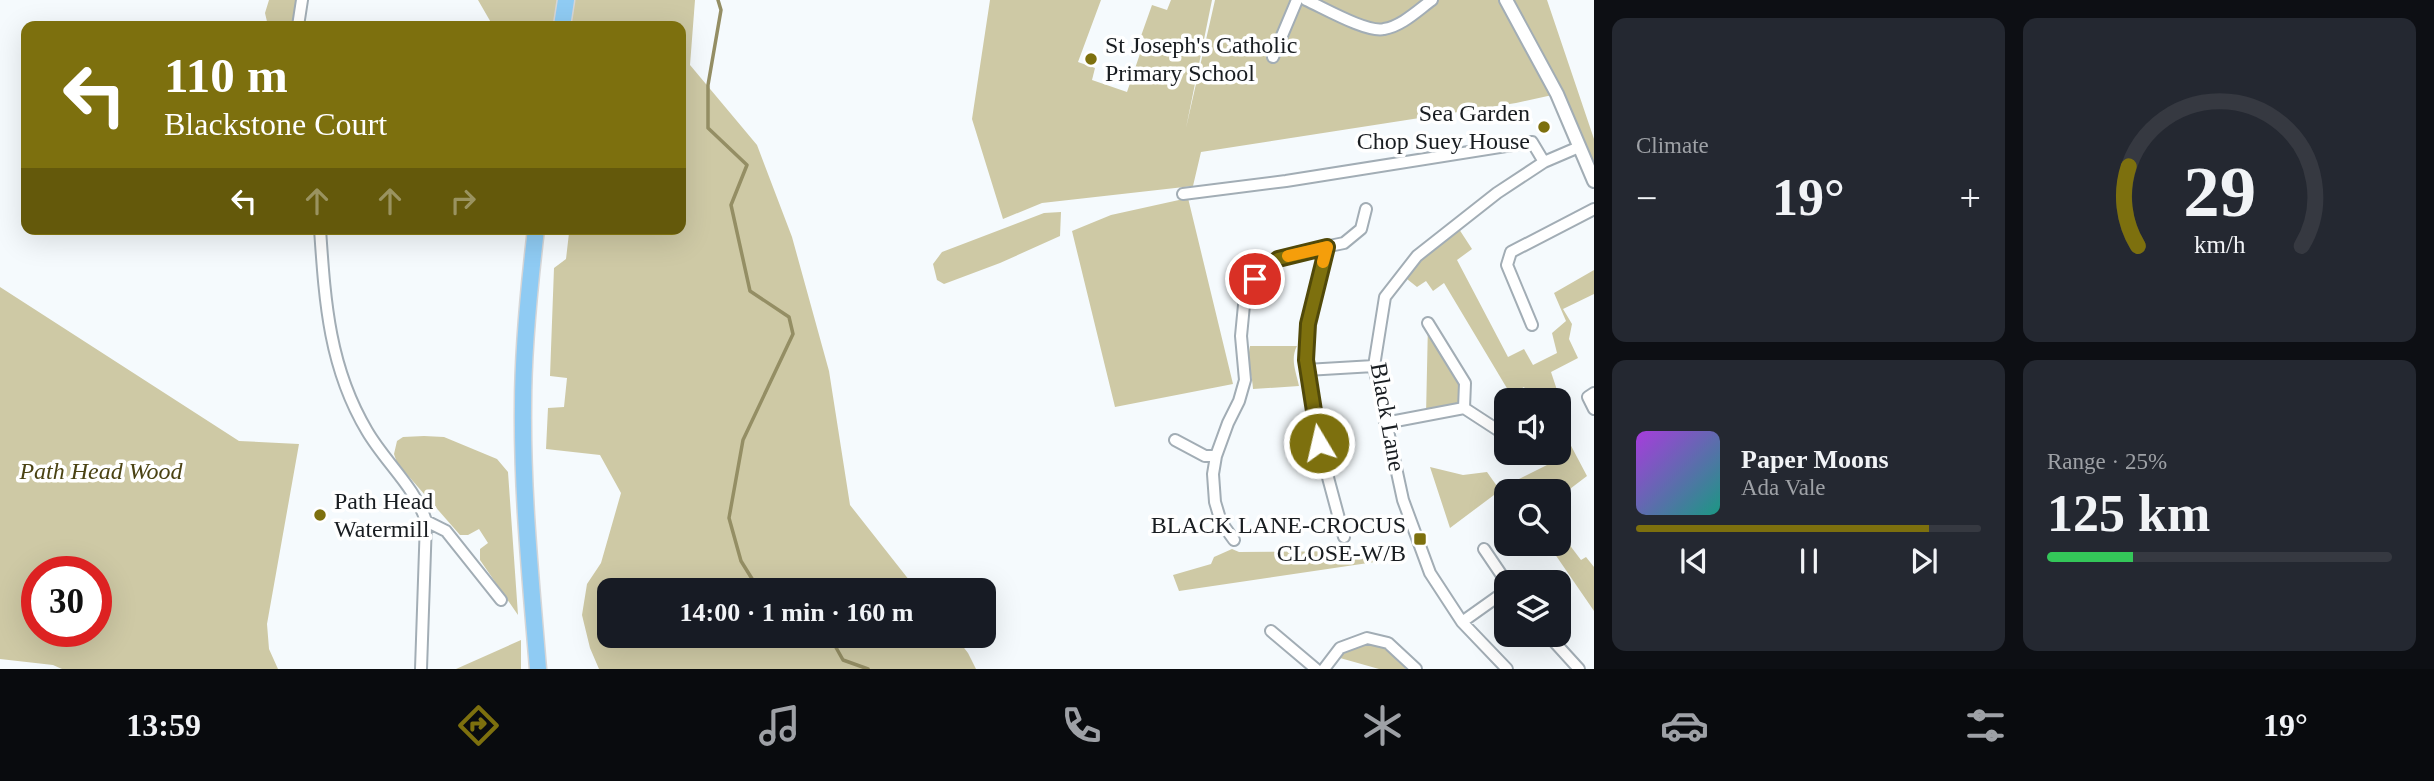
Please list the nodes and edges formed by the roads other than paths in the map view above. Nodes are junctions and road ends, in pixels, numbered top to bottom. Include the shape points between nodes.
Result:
1 (302, 0) edge
2 (566, 0) edge
3 (1297, 0) edge
4 (1307, 0) edge
5 (1432, 0) edge
6 (1506, 0) edge
7 (299, 21) edge
8 (563, 21) edge
9 (1273, 57) dead end
10 (1579, 147) junction
11 (1544, 162) junction
12 (1594, 181) edge
13 (1183, 194) dead end
14 (1366, 209) dead end
15 (1594, 209) edge
16 (321, 235) edge
17 (535, 235) edge
18 (1327, 247) junction
19 (1428, 323) dead end
20 (1532, 324) dead end
21 (1374, 366) junction
22 (1306, 370) junction
23 (1594, 393) edge
24 (1464, 408) junction
25 (1594, 409) edge
26 (1385, 423) junction
27 (1494, 428) edge
28 (1175, 440) dead end
29 (1216, 456) junction
30 (426, 521) junction
31 (1344, 537) dead end
32 (1234, 540) dead end
33 (1484, 549) dead end
34 (1498, 570) edge
35 (1494, 599) edge
36 (501, 600) dead end
37 (1462, 622) junction
38 (1271, 631) dead end
39 (1559, 647) edge
40 (421, 669) edge
41 (538, 669) edge
42 (1316, 669) edge
43 (1324, 669) edge
44 (1416, 669) edge
45 (1507, 669) edge
46 (1579, 669) edge

1 - 7 street
2 - 8 main road
3 - 9 street
4 - 5 street via 1383,30
6 - 10 street via 1557,94
10 - 11 street, Black Lane
10 - 12 street
11 - 13 street via 1532,142
11 - 21 street, Black Lane via 1417,256 1385,297
14 - 18 street via 1361,229 1344,243
15 - 20 street via 1511,252 1507,265
16 - 30 street via 329,332 347,387 366,430 416,499
17 - 41 main road via 523,408
18 - 22 street via 1308,324
18 - 29 street via 1278,259 1255,279 1244,305 1245,380
19 - 24 street via 1465,383
21 - 22 street
21 - 26 street, Black Lane
22 - 31 street via 1319,443
23 - 25 street via 1588,397
24 - 26 street
24 - 27 street
26 - 37 street, Black Lane via 1419,546 1430,573
28 - 29 street via 1205,456
29 - 32 street via 1215,502 1221,522
30 - 36 street via 467,549
30 - 40 street
33 - 34 street
35 - 37 street
37 - 45 street, Black Lane
38 - 42 street
39 - 46 street
43 - 44 street via 1340,648 1367,638 1388,643

